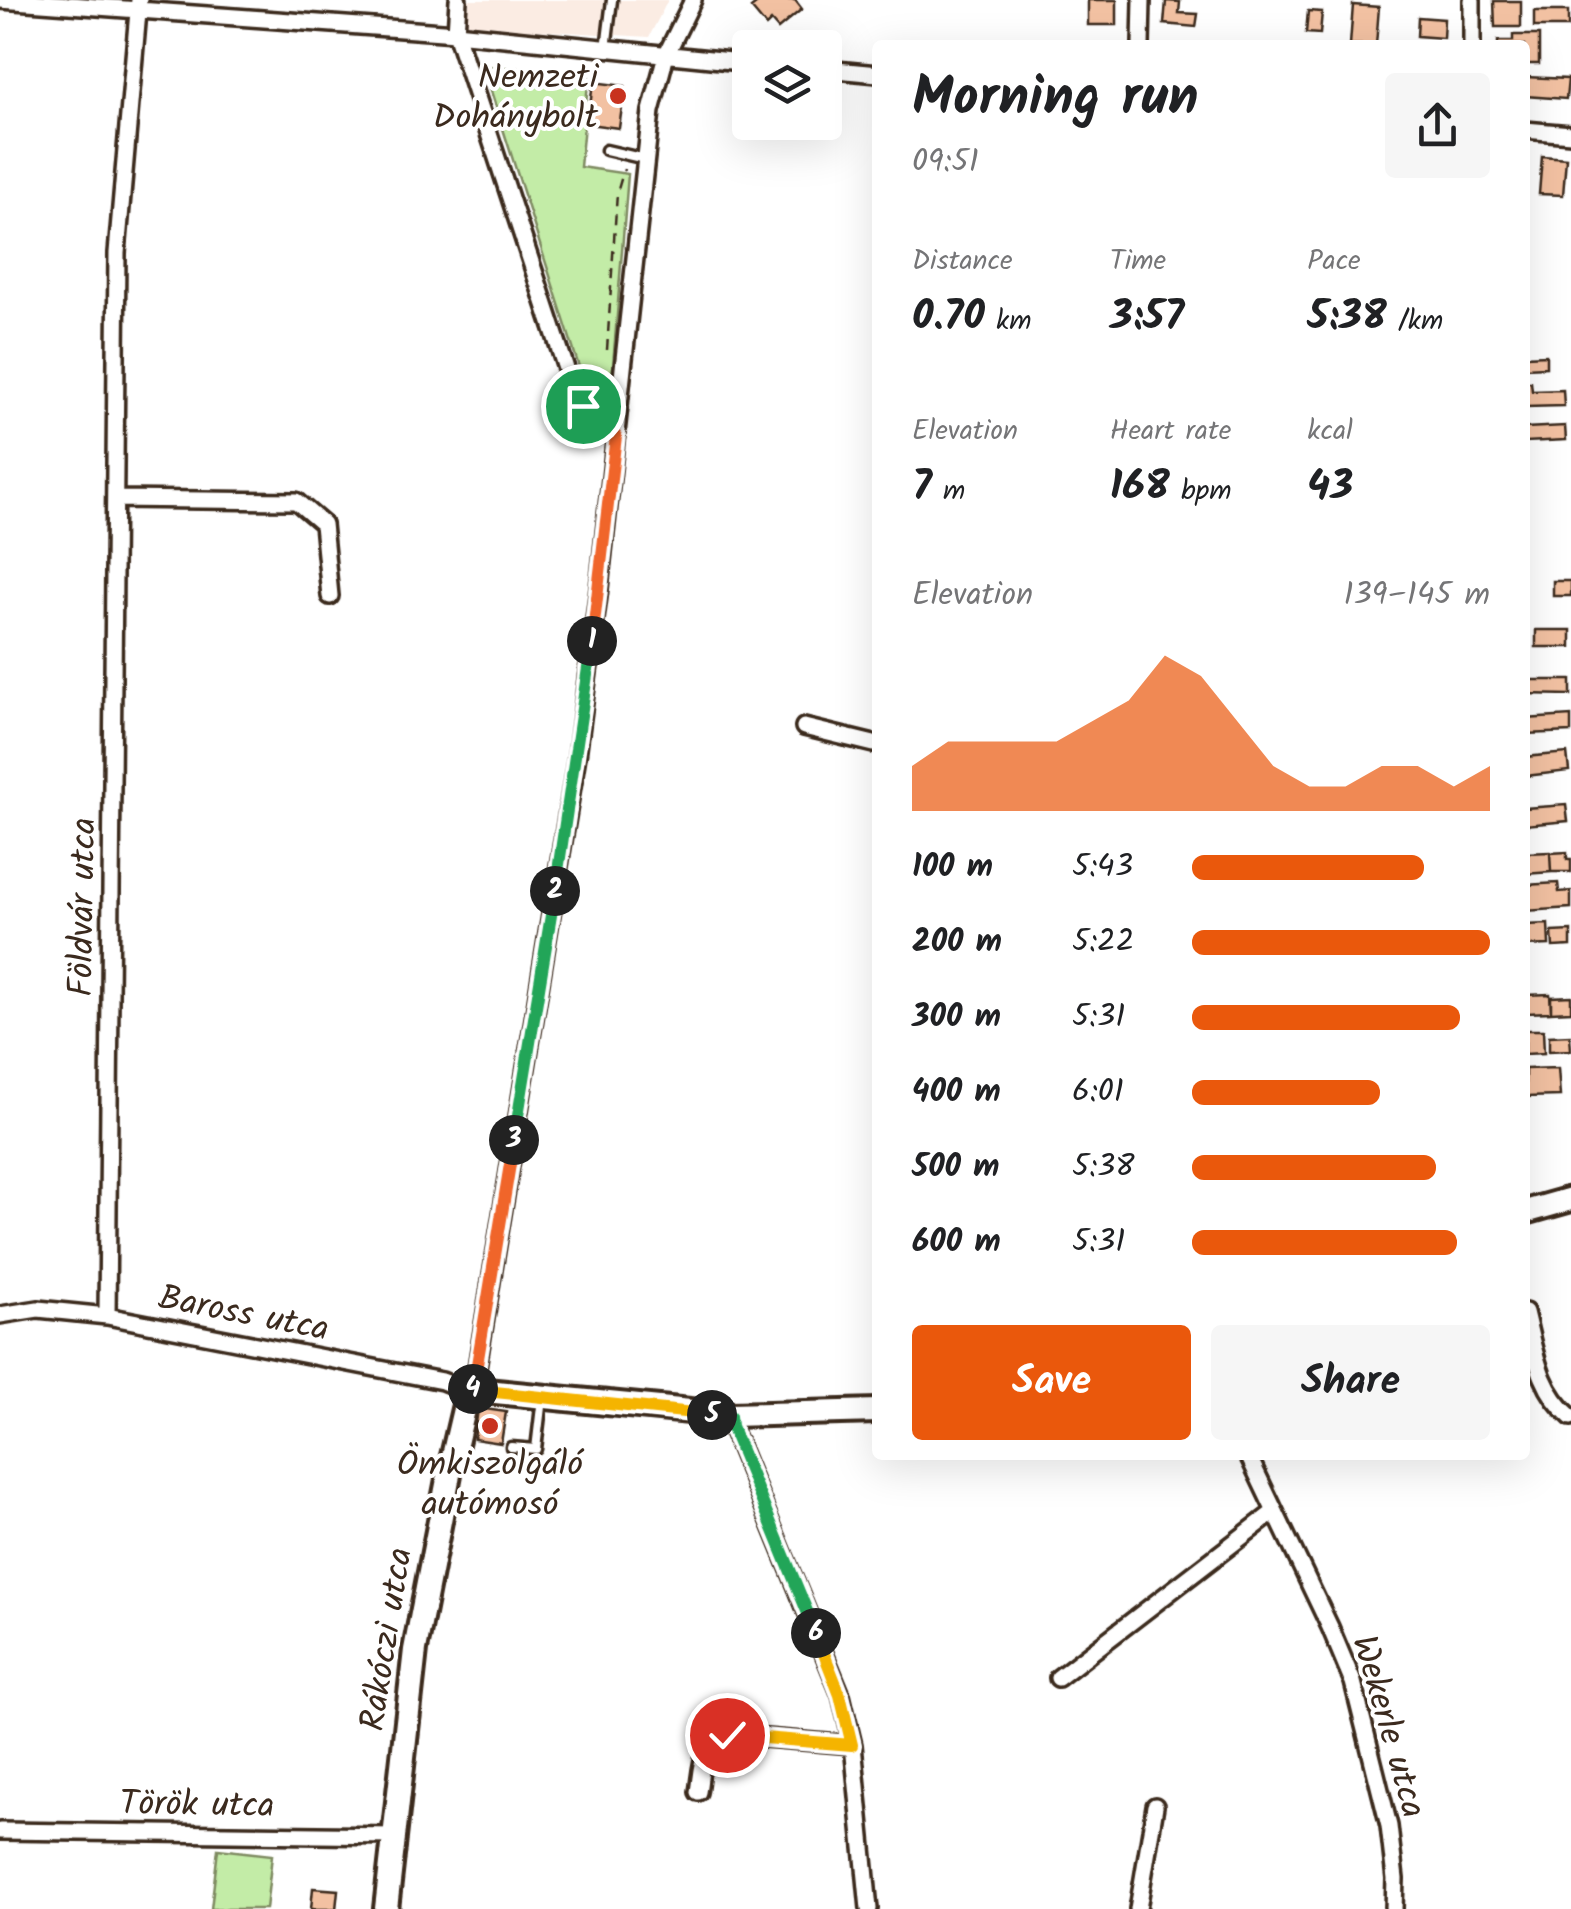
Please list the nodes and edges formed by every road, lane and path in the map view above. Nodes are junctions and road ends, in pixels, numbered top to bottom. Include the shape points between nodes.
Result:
1 (0, 0) edge
2 (458, 0) edge
3 (612, 0) edge
4 (693, 0) edge
5 (1142, 0) edge
6 (1472, 0) edge
7 (139, 4) edge
8 (456, 33) junction
9 (1142, 40) edge
10 (1472, 40) edge
11 (606, 49) junction
12 (666, 56) junction
13 (732, 61) edge
14 (842, 71) edge
15 (872, 73) edge
16 (1530, 130) edge
17 (1571, 134) edge
18 (606, 150) dead end
19 (645, 159) junction
20 (626, 166) dead end
21 (608, 349) dead end
22 (616, 436) junction
23 (116, 499) junction
24 (330, 596) dead end
25 (804, 727) dead end
26 (872, 744) edge
27 (1571, 1199) edge
28 (1530, 1211) edge
29 (0, 1315) edge
30 (107, 1316) junction
31 (1530, 1333) edge
32 (472, 1398) junction
33 (542, 1398) junction
34 (872, 1411) edge
35 (730, 1416) junction
36 (1571, 1417) edge
37 (512, 1447) dead end
38 (1250, 1460) edge
39 (1274, 1512) junction
40 (1058, 1678) dead end
41 (852, 1745) junction
42 (698, 1792) dead end
43 (1155, 1806) dead end
44 (0, 1832) edge
45 (394, 1836) junction
46 (386, 1909) edge
47 (869, 1909) edge
48 (1138, 1909) edge
49 (1394, 1909) edge

1 - 7 street
2 - 8 street
3 - 11 lane
4 - 12 street, Rákóczi utca
5 - 9 street
6 - 10 street
7 - 8 street
7 - 23 street, Földvár utca via 117,254
8 - 11 street
8 - 22 street via 572,387 593,418
11 - 12 street
12 - 13 street
12 - 19 street, Rákóczi utca
14 - 15 street
16 - 17 street
18 - 19 lane
19 - 22 street, Rákóczi utca
20 - 21 path via 617,194
22 - 32 street, Rákóczi utca via 576,756
23 - 24 street via 296,502 323,524
23 - 30 street, Földvár utca
25 - 26 street
27 - 28 main road
29 - 30 street, Baross utca via 38,1309
30 - 32 street, Baross utca via 442,1381
31 - 36 street via 1542,1382
32 - 33 main road via 486,1391
32 - 45 main road, Rákóczi utca via 462,1415 415,1650
33 - 35 main road
33 - 37 lane via 536,1449
34 - 35 main road
35 - 41 street via 840,1695
38 - 39 street, Wekerle utca
39 - 40 street
39 - 49 street, Wekerle utca via 1361,1708 1389,1826
41 - 42 street via 715,1738
41 - 47 street
43 - 48 street
44 - 45 street, Török utca
45 - 46 main road, Rákóczi utca

